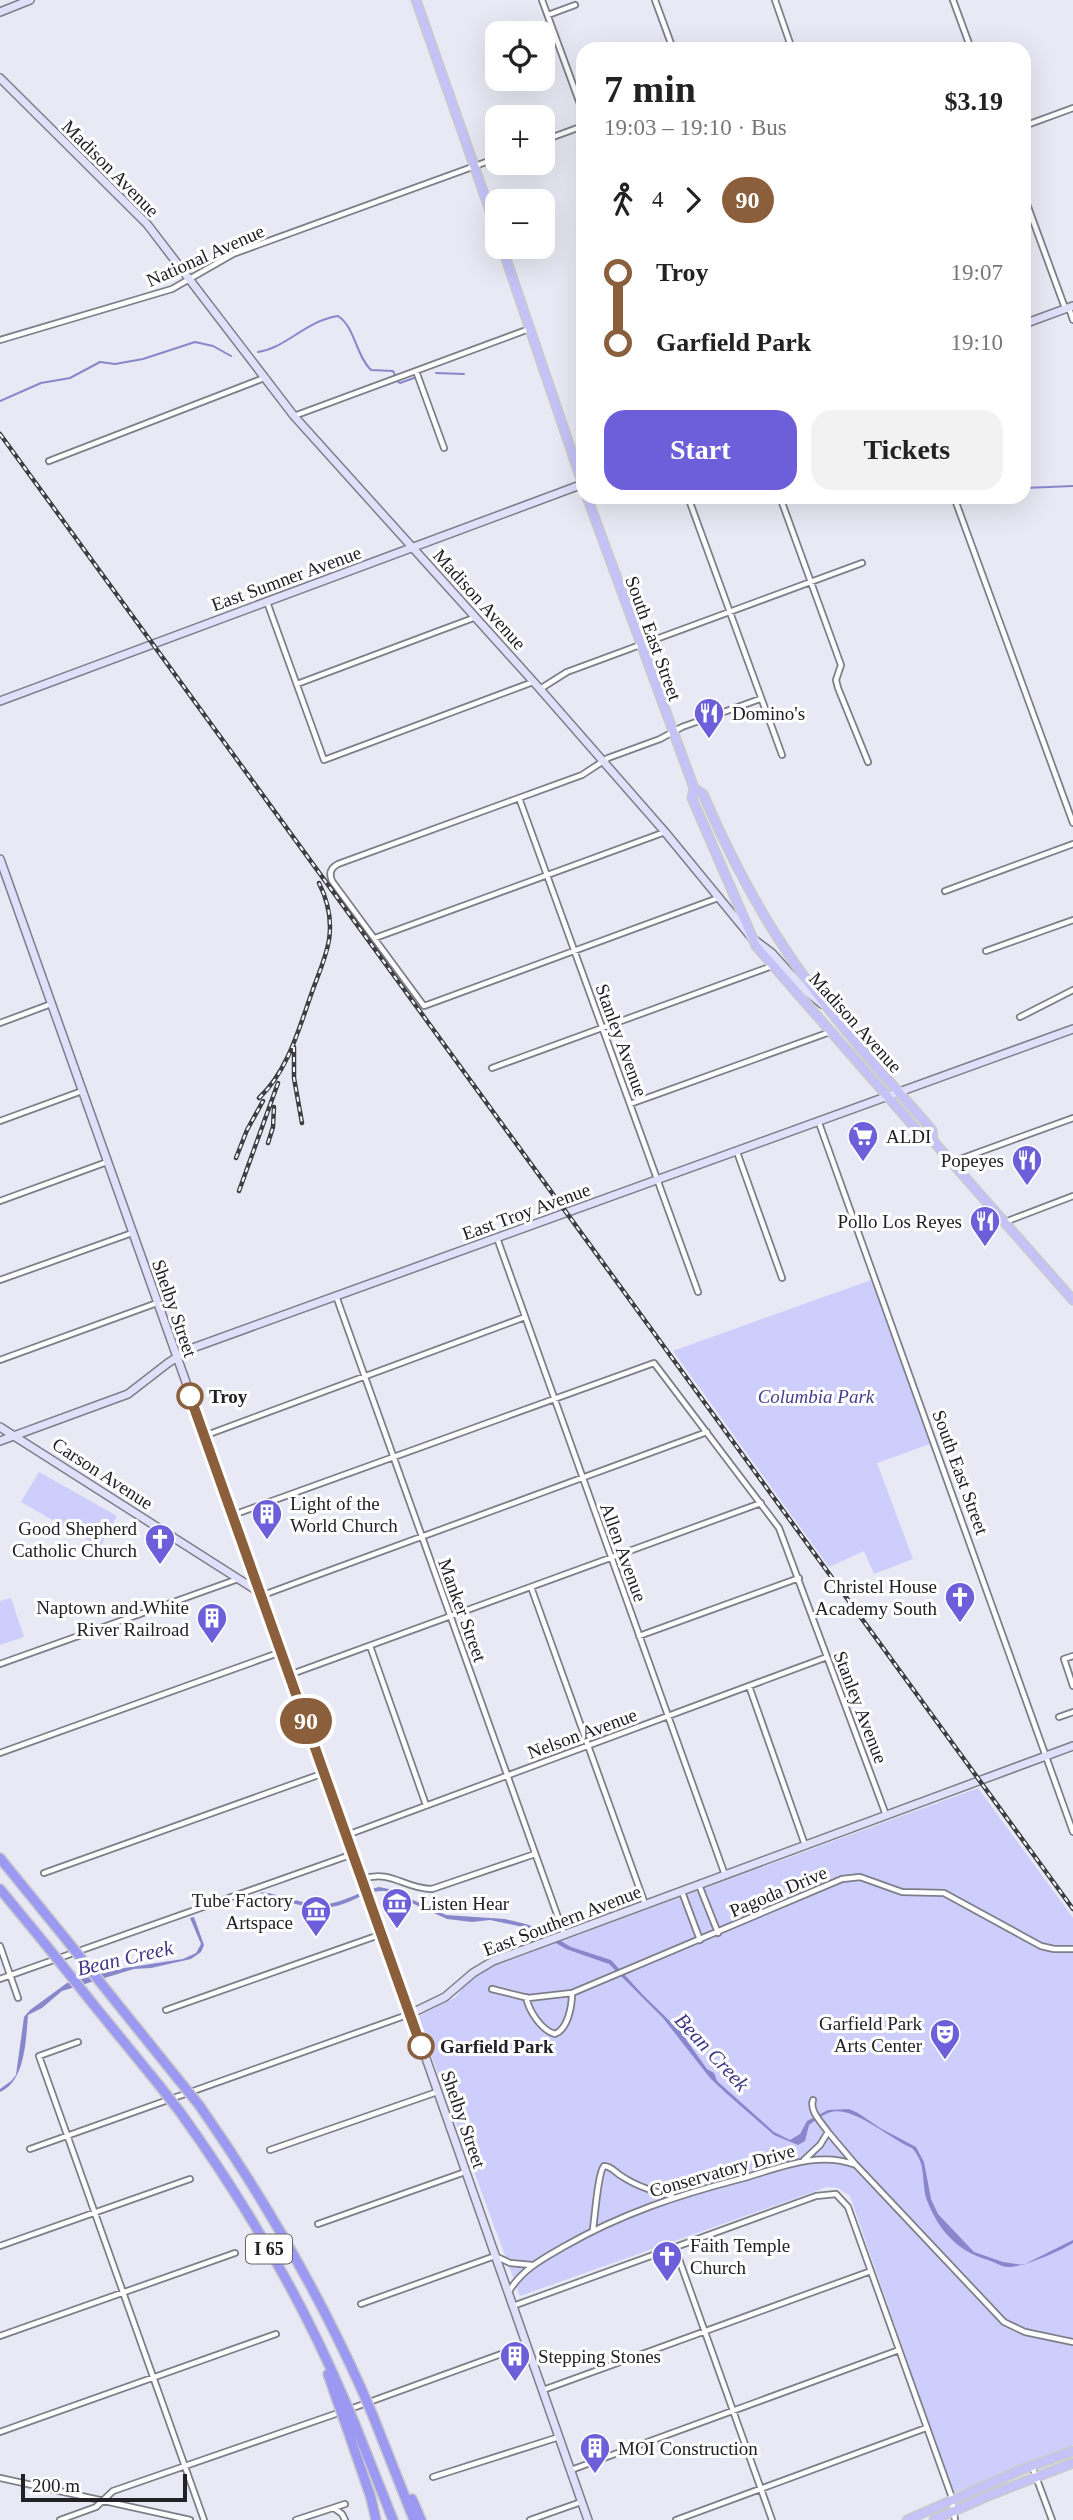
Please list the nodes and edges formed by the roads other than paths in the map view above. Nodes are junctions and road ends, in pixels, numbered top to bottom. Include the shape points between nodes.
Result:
1 (30, 0) edge
2 (416, 0) edge
3 (542, 0) edge
4 (655, 0) edge
5 (775, 0) edge
6 (953, 0) edge
7 (575, 5) dead end
8 (0, 12) edge
9 (548, 15) junction
10 (670, 42) edge
11 (789, 42) edge
12 (968, 42) edge
13 (0, 78) edge
14 (576, 93) edge
15 (1073, 108) edge
16 (1031, 123) edge
17 (576, 129) edge
18 (555, 136) edge
19 (485, 162) edge
20 (475, 166) junction
21 (485, 196) edge
22 (1031, 213) edge
23 (506, 259) edge
24 (191, 279) junction
25 (1069, 308) edge
26 (1073, 320) edge
27 (1031, 322) edge
28 (530, 329) junction
29 (0, 340) edge
30 (416, 371) junction
31 (264, 379) junction
32 (294, 416) junction
33 (444, 448) dead end
34 (49, 461) dead end
35 (576, 464) edge
36 (576, 487) edge
37 (590, 504) edge
38 (690, 504) edge
39 (783, 504) edge
40 (957, 504) edge
41 (414, 548) junction
42 (862, 563) dead end
43 (811, 582) junction
44 (267, 602) junction
45 (729, 612) junction
46 (477, 617) junction
47 (640, 645) junction
48 (534, 682) junction
49 (297, 684) junction
50 (540, 689) junction
51 (760, 699) junction
52 (0, 701) edge
53 (672, 732) junction
54 (782, 755) dead end
55 (603, 762) junction
56 (868, 762) dead end
57 (694, 788) junction
58 (519, 799) junction
59 (1073, 823) edge
60 (665, 832) junction
61 (1073, 844) edge
62 (0, 859) edge
63 (548, 875) junction
64 (945, 891) dead end
65 (719, 898) junction
66 (1073, 920) edge
67 (375, 938) junction
68 (752, 938) junction
69 (575, 951) junction
70 (986, 951) dead end
71 (762, 954) joint
72 (773, 966) junction
73 (1073, 990) edge
74 (51, 1004) junction
75 (828, 1009) junction
76 (1020, 1017) dead end
77 (0, 1023) edge
78 (603, 1028) junction
79 (1073, 1029) edge
80 (830, 1032) junction
81 (492, 1068) dead end
82 (82, 1091) junction
83 (900, 1093) junction
84 (887, 1098) junction
85 (630, 1104) junction
86 (1073, 1118) edge
87 (0, 1121) edge
88 (819, 1123) junction
89 (933, 1141) junction
90 (737, 1152) junction
91 (107, 1162) junction
92 (952, 1162) junction
93 (657, 1181) junction
94 (1073, 1196) edge
95 (0, 1200) edge
96 (1005, 1222) junction
97 (132, 1233) junction
98 (497, 1238) junction
99 (782, 1278) dead end
100 (0, 1280) edge
101 (698, 1292) dead end
102 (336, 1296) junction
103 (1073, 1300) edge
104 (157, 1303) junction
105 (525, 1317) junction
106 (176, 1357) junction
107 (0, 1360) edge
108 (365, 1377) junction
109 (554, 1398) junction
110 (0, 1427) edge
111 (707, 1432) junction
112 (14, 1436) junction
113 (204, 1436) junction
114 (0, 1441) edge
115 (394, 1457) junction
116 (582, 1477) junction
117 (761, 1503) junction
118 (232, 1516) junction
119 (422, 1537) junction
120 (611, 1557) junction
121 (799, 1578) junction
122 (239, 1579) junction
123 (531, 1587) junction
124 (260, 1592) junction
125 (451, 1616) junction
126 (639, 1636) junction
127 (370, 1646) junction
128 (281, 1652) junction
129 (1073, 1656) edge
130 (827, 1657) junction
131 (0, 1664) edge
132 (289, 1675) junction
133 (749, 1686) junction
134 (1073, 1686) edge
135 (1073, 1712) edge
136 (668, 1716) junction
137 (1059, 1717) dead end
138 (588, 1746) junction
139 (1073, 1746) edge
140 (0, 1752) edge
141 (1046, 1756) junction
142 (324, 1773) junction
143 (508, 1775) junction
144 (426, 1805) junction
145 (886, 1815) junction
146 (1073, 1832) edge
147 (346, 1835) junction
148 (805, 1845) junction
149 (353, 1854) junction
150 (536, 1854) junction
151 (0, 1858) edge
152 (44, 1872) dead end
153 (725, 1875) junction
154 (363, 1882) junction
155 (699, 1885) junction
156 (0, 1889) edge
157 (682, 1891) junction
158 (645, 1904) junction
159 (718, 1933) junction
160 (382, 1934) junction
161 (561, 1935) junction
162 (700, 1940) junction
163 (0, 1946) edge
164 (1073, 1949) edge
165 (10, 1975) junction
166 (0, 1979) edge
167 (492, 1989) dead end
168 (572, 1993) junction
169 (526, 1997) junction
170 (18, 1998) dead end
171 (166, 2010) dead end
172 (410, 2014) junction
173 (78, 2042) dead end
174 (437, 2092) junction
175 (813, 2100) dead end
176 (828, 2132) junction
177 (67, 2136) junction
178 (30, 2149) dead end
179 (270, 2151) dead end
180 (803, 2161) junction
181 (856, 2165) junction
182 (465, 2172) junction
183 (190, 2179) dead end
184 (674, 2197) junction
185 (95, 2213) junction
186 (318, 2224) dead end
187 (593, 2230) junction
188 (0, 2246) edge
189 (675, 2248) junction
190 (235, 2253) dead end
191 (495, 2256) junction
192 (532, 2265) junction
193 (871, 2271) junction
194 (123, 2292) junction
195 (508, 2293) junction
196 (360, 2304) dead end
197 (513, 2306) junction
198 (705, 2332) junction
199 (275, 2334) dead end
200 (0, 2336) edge
201 (1073, 2342) edge
202 (526, 2345) junction
203 (898, 2350) junction
204 (153, 2377) junction
205 (542, 2390) junction
206 (733, 2410) junction
207 (350, 2423) junction
208 (926, 2428) junction
209 (0, 2432) edge
210 (559, 2437) junction
211 (382, 2439) junction
212 (1073, 2451) edge
213 (1073, 2462) edge
214 (185, 2466) junction
215 (1032, 2466) junction
216 (570, 2470) junction
217 (1036, 2476) junction
218 (433, 2477) dead end
219 (0, 2479) edge
220 (761, 2489) junction
221 (102, 2500) junction
222 (951, 2500) junction
223 (581, 2502) junction
224 (345, 2504) dead end
225 (334, 2508) junction
226 (953, 2516) edge
227 (60, 2520) edge
228 (190, 2520) edge
229 (204, 2520) edge
230 (296, 2520) edge
231 (345, 2520) edge
232 (376, 2520) edge
233 (393, 2520) edge
234 (414, 2520) edge
235 (421, 2520) edge
236 (530, 2520) edge
237 (588, 2520) edge
238 (676, 2520) edge
239 (772, 2520) edge
240 (907, 2520) edge
241 (934, 2520) edge
242 (1052, 2520) edge

1 - 8 main road
2 - 20 main road
3 - 9 street
4 - 10 street
5 - 11 street
6 - 12 street
7 - 9 street
9 - 14 street
13 - 24 main road, Madison Avenue via 137,214
15 - 16 street
17 - 18 street
19 - 20 street, National Avenue
20 - 21 main road
20 - 24 street, National Avenue via 233,254
22 - 25 street
23 - 28 main road
24 - 29 street, National Avenue via 163,292
24 - 31 main road, Madison Avenue
25 - 26 street
25 - 27 main road
28 - 30 street
28 - 35 main road
30 - 32 street
30 - 33 street
31 - 32 main road, Madison Avenue
31 - 34 street
32 - 41 main road, Madison Avenue
36 - 41 main road, East Sumner Avenue
37 - 47 main road, South East Street
38 - 45 street
39 - 43 street
40 - 59 street
41 - 44 main road, East Sumner Avenue
41 - 46 main road, Madison Avenue
42 - 43 street
43 - 45 street
43 - 56 street via 841,665 838,688
44 - 49 street
44 - 52 main road, East Sumner Avenue
45 - 47 street
45 - 51 street
46 - 48 main road, Madison Avenue
46 - 49 street
47 - 50 street via 567,672
47 - 53 main road, South East Street
48 - 49 street via 324,760
48 - 50 main road, Madison Avenue
50 - 55 main road, Madison Avenue
51 - 53 street
51 - 54 street
53 - 55 street
53 - 57 main road, South East Street
55 - 58 street
55 - 60 main road, Madison Avenue
57 - 68 main road, South East Street via 692,798
57 - 75 main road, South East Street via 703,794 765,916
58 - 63 street, Stanley Avenue
58 - 67 street via 338,864 330,871 332,881
60 - 63 street
60 - 65 main road, Madison Avenue
61 - 64 street
62 - 74 main road, Shelby Street
63 - 67 street
63 - 69 street, Stanley Avenue
65 - 68 main road, Madison Avenue
65 - 69 street
66 - 70 street
67 - 69 street via 425,1006
68 - 71 main road, South East Street
68 - 75 main road, Madison Avenue
69 - 78 street, Stanley Avenue
71 - 72 main road, Madison Avenue
72 - 78 street
72 - 80 main road, Madison Avenue
73 - 76 street
74 - 77 street
74 - 82 main road, Shelby Street
75 - 83 main road, Madison Avenue
78 - 81 street
78 - 85 street, Stanley Avenue
79 - 83 main road, East Troy Avenue
80 - 84 main road, Madison Avenue
80 - 85 street
82 - 87 street
82 - 91 main road, Shelby Street
83 - 84 main road, East Troy Avenue
83 - 89 main road, Madison Avenue via 932,1130
84 - 88 main road, East Troy Avenue
84 - 89 main road, Madison Avenue via 923,1137
85 - 93 street, Stanley Avenue
86 - 92 street
88 - 90 main road, East Troy Avenue
88 - 141 street, South East Street
89 - 92 main road, Madison Avenue
90 - 93 main road, East Troy Avenue
90 - 99 street
91 - 95 street
91 - 97 main road, Shelby Street
92 - 96 main road, Madison Avenue
93 - 98 main road, East Troy Avenue
93 - 101 street, Stanley Avenue
94 - 96 street
96 - 103 main road, Madison Avenue
97 - 100 street
97 - 104 main road, Shelby Street
98 - 102 main road, East Troy Avenue
98 - 105 street, Allen Avenue
102 - 106 main road, East Troy Avenue
102 - 108 street, Manker Street
104 - 106 main road, Shelby Street
104 - 107 street
105 - 108 street
105 - 109 street, Allen Avenue
106 - 112 main road, East Troy Avenue via 128,1394
106 - 113 main road, Shelby Street
108 - 113 street
108 - 115 street, Manker Street
109 - 111 street, Stanley Avenue via 654,1363
109 - 115 street
109 - 116 street, Allen Avenue
110 - 112 main road, Carson Avenue
111 - 116 street
111 - 117 street, Stanley Avenue
112 - 114 main road, East Troy Avenue
112 - 122 main road, Carson Avenue
113 - 118 main road, Shelby Street
115 - 118 street
115 - 119 street, Manker Street
116 - 119 street
116 - 120 street, Allen Avenue
117 - 120 street
117 - 121 street, Stanley Avenue via 779,1528
118 - 124 main road, Shelby Street
119 - 124 street via 269,1593
119 - 125 street, Manker Street
120 - 123 street
120 - 126 street, Allen Avenue
121 - 126 street
121 - 130 street, Stanley Avenue
122 - 124 main road, Carson Avenue
122 - 131 street
123 - 125 street
123 - 138 street
124 - 128 main road, Shelby Street
125 - 127 street
125 - 143 street, Manker Street
126 - 136 street, Allen Avenue
127 - 132 street
127 - 144 street
128 - 132 main road, Shelby Street
128 - 140 street
129 - 134 street via 1063,1659
130 - 133 street, Nelson Avenue
130 - 145 street, Stanley Avenue
132 - 142 main road, Shelby Street
133 - 136 street, Nelson Avenue
133 - 148 street
135 - 137 street
136 - 138 street, Nelson Avenue
136 - 153 street, Allen Avenue
138 - 143 street, Nelson Avenue
138 - 158 street
139 - 141 main road, East Southern Avenue
141 - 145 main road, East Southern Avenue
141 - 146 street, South East Street
142 - 147 main road, Shelby Street
142 - 152 street
143 - 144 street, Nelson Avenue
143 - 150 street, Manker Street
144 - 147 street, Nelson Avenue
145 - 148 main road, East Southern Avenue
147 - 149 main road, Shelby Street
148 - 153 main road, East Southern Avenue
149 - 154 main road, Shelby Street
149 - 165 street
150 - 154 street via 432,1889 385,1875
150 - 161 street, Manker Street
151 - 211 highway, I 65, bridge via 199,2105 274,2219 324,2308
153 - 155 main road, East Southern Avenue
154 - 160 main road, Shelby Street
155 - 157 main road, East Southern Avenue
155 - 159 street
156 - 207 highway, I 65, bridge via 180,2112 234,2192 311,2326
157 - 158 main road, East Southern Avenue
157 - 162 street
158 - 161 main road, East Southern Avenue
159 - 162 street, Pagoda Drive
159 - 164 street, Pagoda Drive via 854,1876 894,1890 944,1893 1041,1946
160 - 171 street
160 - 172 main road, Shelby Street
161 - 172 main road, East Southern Avenue via 486,1964 445,1997
162 - 168 street, Pagoda Drive
163 - 165 street
165 - 166 street
165 - 170 street
167 - 169 street, Pagoda Drive
168 - 169 street, Pagoda Drive
168 - 169 street via 563,2028 555,2034 531,2011
172 - 174 main road, Shelby Street
172 - 177 street, East Southern Avenue
173 - 177 street via 39,2056
174 - 179 street
174 - 182 main road, Shelby Street
175 - 176 street via 813,2111
176 - 180 street
176 - 181 street
177 - 178 street, East Southern Avenue
177 - 185 street
180 - 181 street, Conservatory Drive
180 - 184 street, Conservatory Drive
181 - 201 street via 1004,2322 1025,2332
182 - 186 street
182 - 191 main road, Shelby Street
183 - 185 street
184 - 187 street, Conservatory Drive
184 - 187 street via 641,2187 604,2166 599,2172
185 - 188 street
185 - 194 street
187 - 192 street, Conservatory Drive
189 - 193 street via 816,2196 836,2194 848,2207
189 - 197 street
189 - 198 street
190 - 194 street
191 - 192 street
191 - 195 main road, Shelby Street
191 - 196 street
192 - 195 street, Conservatory Drive
193 - 198 street
193 - 203 street
194 - 200 street
194 - 204 street
195 - 197 main road, Shelby Street
197 - 202 main road, Shelby Street
198 - 205 street
198 - 206 street
199 - 204 street
202 - 205 main road, Shelby Street
202 - 214 street
203 - 206 street
203 - 208 street
204 - 209 street
204 - 214 street
205 - 210 main road, Shelby Street
206 - 216 street
206 - 220 street
207 - 232 highway
207 - 233 highway, I 65
208 - 220 street
208 - 222 street
210 - 216 main road, Shelby Street
210 - 218 street
211 - 234 highway, I 65
211 - 235 highway
212 - 215 main road
213 - 217 main road
214 - 221 street via 113,2491
214 - 229 street
215 - 217 street
215 - 222 main road
216 - 223 main road, Shelby Street
217 - 226 main road
217 - 242 street
219 - 221 street
220 - 238 street
220 - 239 street
221 - 227 street via 94,2508
221 - 228 street
222 - 226 street
222 - 240 main road
223 - 236 street
223 - 237 main road, Shelby Street
224 - 225 street
225 - 230 street
225 - 231 street
226 - 241 main road

